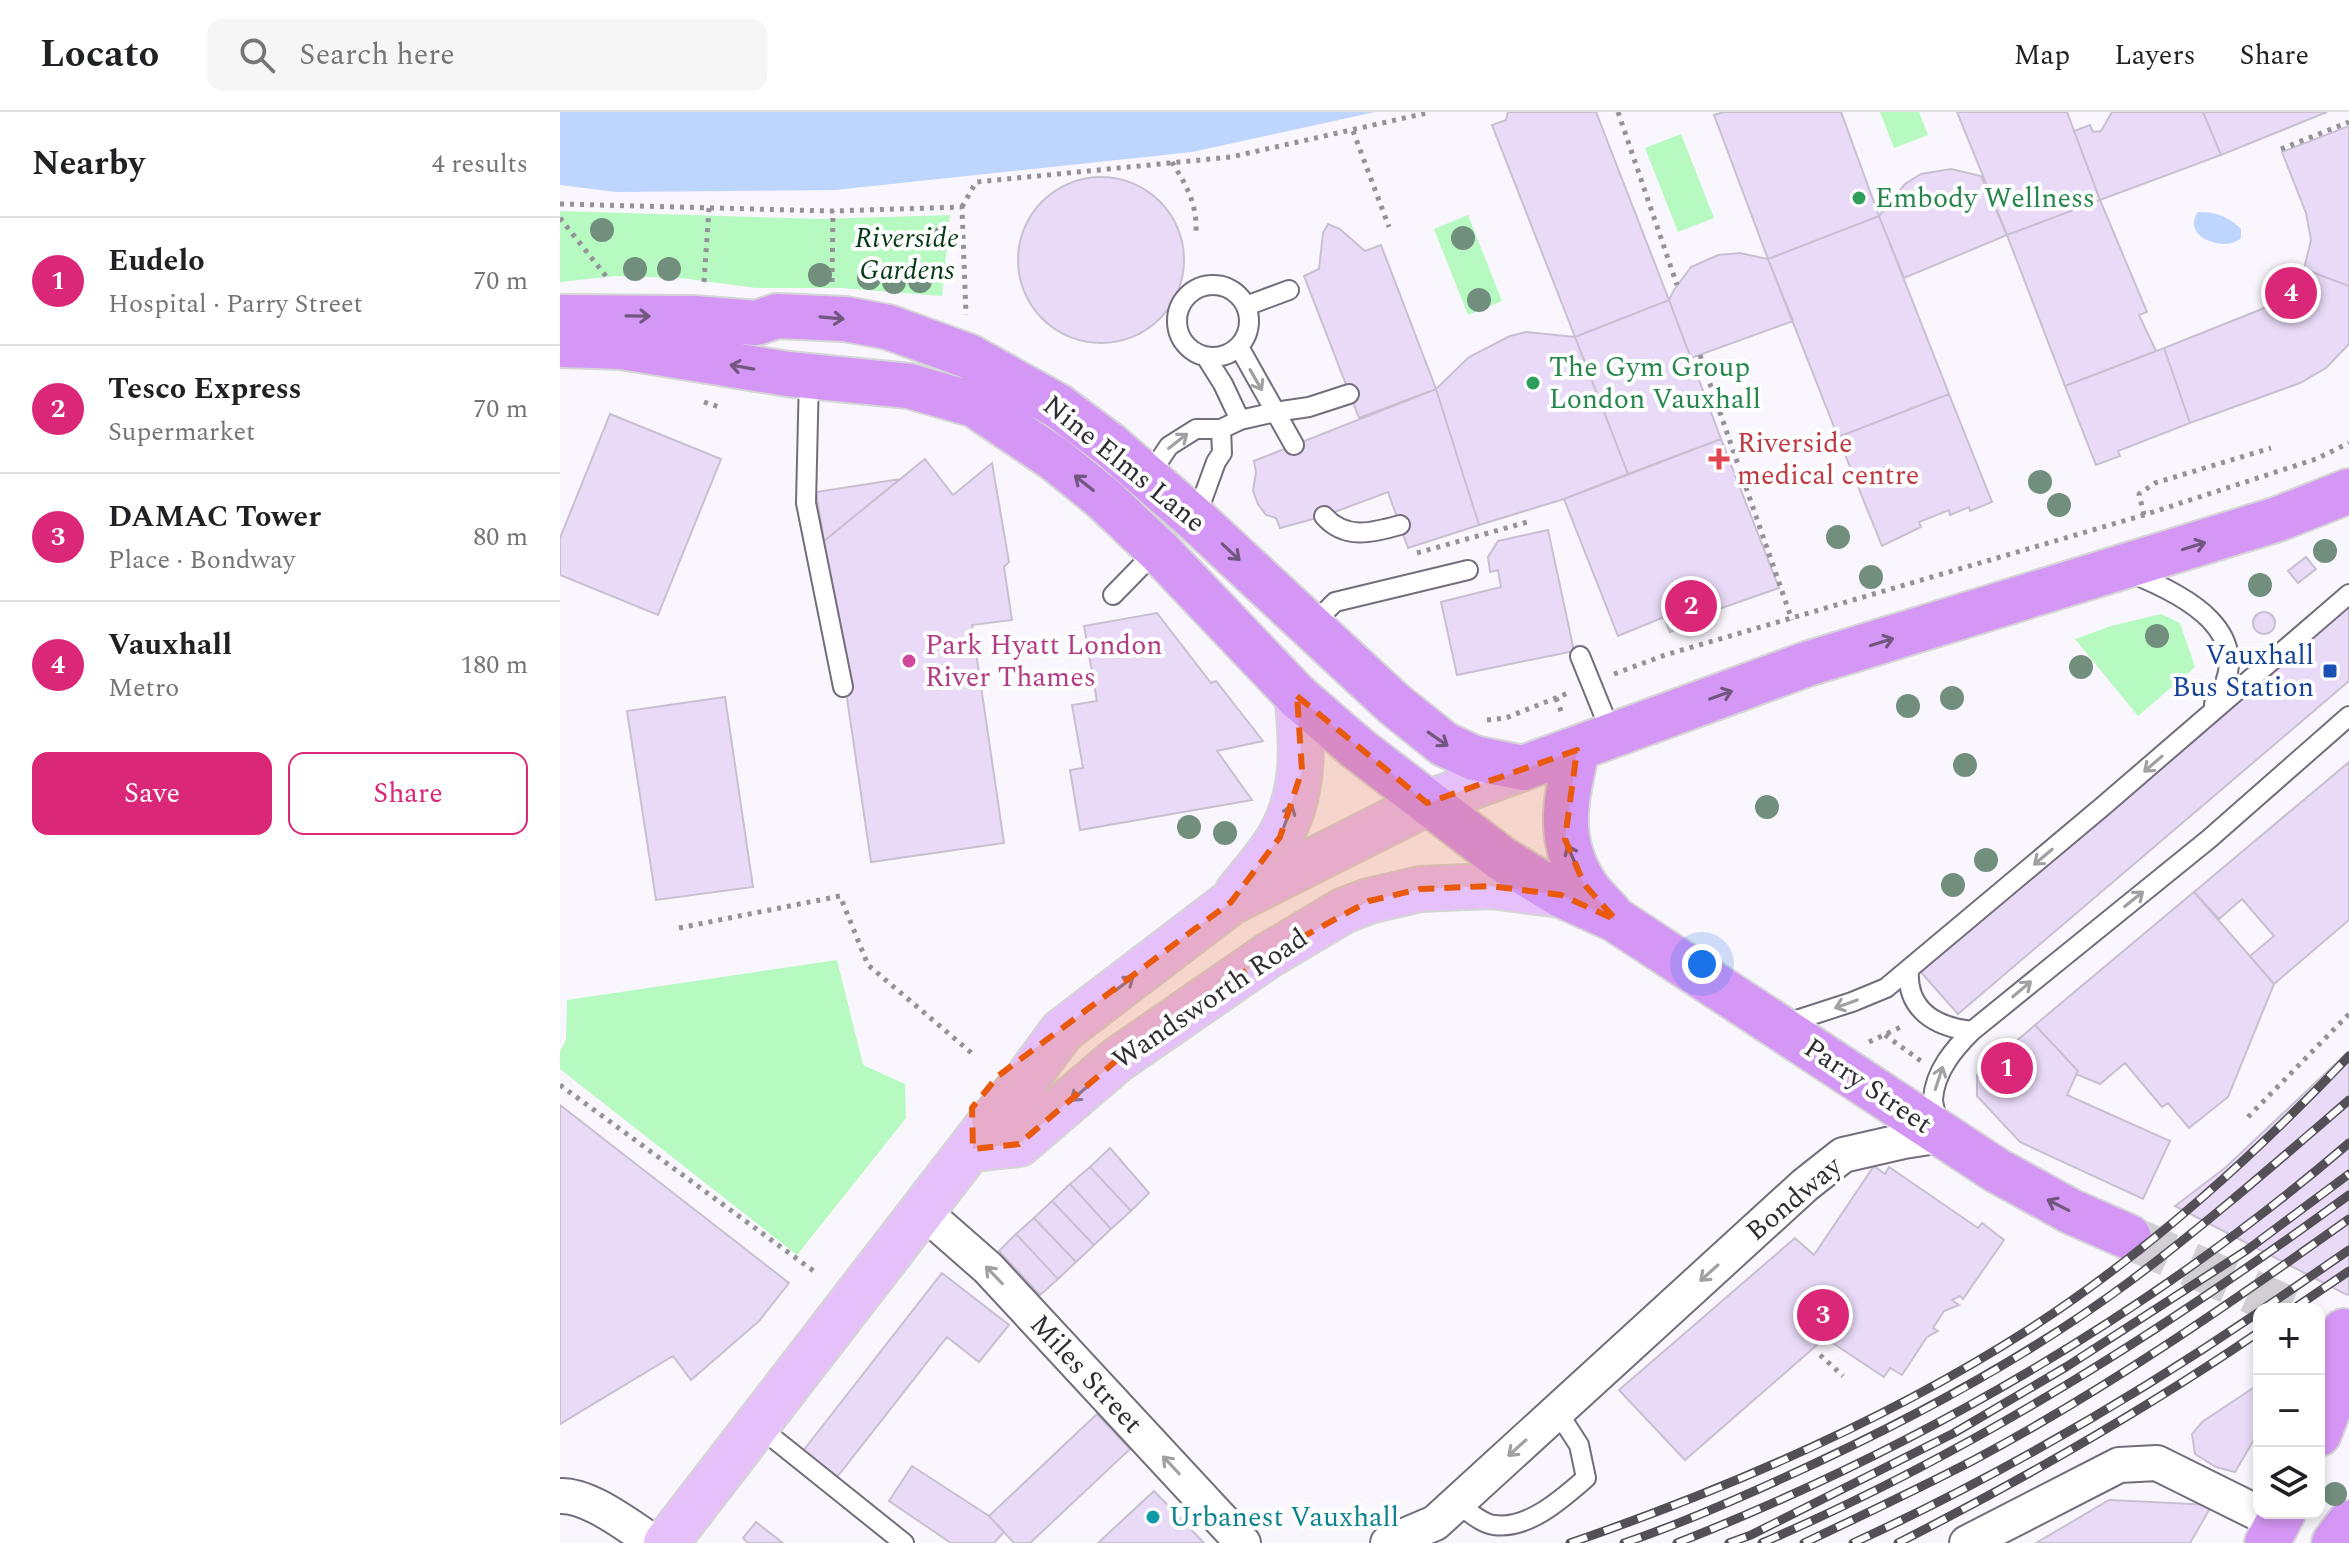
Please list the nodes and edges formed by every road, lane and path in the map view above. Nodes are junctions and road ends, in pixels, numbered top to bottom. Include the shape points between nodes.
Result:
1 (1431, 112) edge
2 (1618, 112) edge
3 (2349, 122) edge
4 (1353, 131) junction
5 (2281, 149) dead end
6 (1172, 162) junction
7 (560, 204) edge
8 (962, 207) junction
9 (709, 208) junction
10 (833, 211) junction
11 (560, 218) edge
12 (1389, 227) dead end
13 (1196, 231) dead end
14 (1677, 285) dead end
15 (704, 287) dead end
16 (616, 288) dead end
17 (1289, 290) dead end
18 (832, 295) dead end
19 (1246, 306) junction
20 (560, 317) edge
21 (967, 336) junction
22 (560, 345) edge
23 (1239, 347) junction
24 (1700, 355) dead end
25 (1206, 357) junction
26 (809, 376) junction
27 (1349, 394) dead end
28 (1275, 412) junction
29 (1240, 420) junction
30 (1221, 429) junction
31 (2349, 443) edge
32 (1294, 445) dead end
33 (2271, 448) dead end
34 (2349, 491) edge
35 (1144, 494) junction
36 (2144, 515) junction
37 (1324, 516) dead end
38 (1195, 519) junction
39 (1531, 521) dead end
40 (1400, 525) dead end
41 (1159, 551) junction
42 (1416, 553) dead end
43 (2119, 569) junction
44 (1468, 570) dead end
45 (2349, 594) edge
46 (1113, 595) dead end
47 (1792, 620) junction
48 (1311, 626) junction
49 (1580, 656) dead end
50 (1590, 683) junction
51 (843, 687) dead end
52 (1297, 696) junction
53 (2349, 716) edge
54 (2204, 720) junction
55 (1480, 721) dead end
56 (1595, 743) junction
57 (1523, 768) junction
58 (1427, 803) junction
59 (1561, 895) junction
60 (1231, 902) junction
61 (1616, 920) junction
62 (679, 928) dead end
63 (1909, 970) junction
64 (2349, 1014) edge
65 (1905, 1025) dead end
66 (1777, 1026) junction
67 (1972, 1031) junction
68 (1885, 1035) junction
69 (1865, 1045) dead end
70 (974, 1055) dead end
71 (1925, 1064) dead end
72 (560, 1085) edge
73 (2248, 1117) dead end
74 (1942, 1135) junction
75 (973, 1149) junction
76 (923, 1211) junction
77 (2129, 1237) tunnel mouth
78 (815, 1272) dead end
79 (2337, 1328) edge
80 (1820, 1355) dead end
81 (1843, 1376) dead end
82 (1557, 1411) junction
83 (2325, 1418) edge
84 (758, 1426) junction
85 (560, 1496) edge
86 (1456, 1503) junction
87 (2349, 1523) edge
88 (2276, 1526) edge
89 (655, 1543) edge
90 (666, 1543) edge
91 (904, 1543) edge
92 (1243, 1543) edge
93 (1388, 1543) edge
94 (1967, 1543) edge
95 (2334, 1543) edge

1 - 4 path
2 - 14 path
3 - 5 path
4 - 6 path via 1231,157
4 - 12 path
6 - 8 path via 976,182
6 - 13 path via 1191,192
7 - 9 path
8 - 10 path
8 - 21 path
9 - 10 path
9 - 15 path
10 - 18 path
11 - 16 path
17 - 19 lane
19 - 23 lane via 1249,324
19 - 25 lane via 1227,288 1209,286 1183,303 1178,328 1183,340
20 -> 21 highway, Nine Elms Lane via 756,323 777,316 845,319
21 - 35 highway, Nine Elms Lane via 1058,406
26 -> 22 highway, Nine Elms Lane via 622,347
23 - 25 lane
23 -> 28 lane
24 - 47 path
25 - 29 lane
41 -> 26 highway, Nine Elms Lane via 1055,459 975,405 909,386
26 - 51 lane via 806,503
27 - 28 lane
28 - 29 lane
28 - 32 lane
29 - 30 lane
35 -> 30 lane via 1169,446 1196,429
30 - 38 lane via 1222,453
31 - 36 path via 2316,459
33 - 36 path via 2155,483 2139,494
43 -> 34 highway, Wandsworth Road
35 - 38 highway, Nine Elms Lane
35 - 41 lane
36 - 47 path
37 - 40 lane via 1333,526 1367,534
38 -> 48 highway, Nine Elms Lane
39 - 42 path
41 - 46 lane
41 - 52 highway, Nine Elms Lane
43 - 54 lane via 2188,599 2224,639 2231,664 2224,690
56 -> 43 highway, Wandsworth Road via 1807,664
44 - 48 lane via 1335,602
45 - 54 lane
47 - 50 path via 1665,655
48 -> 57 highway, Nine Elms Lane via 1444,744 1474,758
49 - 50 lane
50 - 55 path via 1506,718
50 - 56 lane
52 - 58 highway, Nine Elms Lane
60 -> 52 main road, Wandsworth Road via 1280,837 1291,810 1302,770
67 -> 53 lane via 2209,839
54 -> 63 lane
56 - 57 highway, Wandsworth Road
61 -> 56 highway, Parry Street via 1584,884 1565,839 1566,799
57 - 58 main road, Wandsworth Road
58 - 59 highway, Parry Street via 1481,845
58 - 60 main road, Wandsworth Road
59 - 61 highway, Parry Street
59 -> 75 main road, Wandsworth Road via 1491,886 1420,889 1343,911 1117,1060 1019,1144
75 -> 60 main road, Wandsworth Road via 972,1108 998,1076
61 - 66 highway, Parry Street
62 - 70 path via 840,896 868,965
63 -> 66 lane via 1886,988
63 - 67 lane via 1919,1010 1956,1029
64 - 73 path
65 - 68 path
66 - 74 highway, Parry Street
74 -> 67 lane via 1933,1100 1942,1068
68 - 69 path
68 - 71 path
72 - 78 path
77 -> 74 highway, Parry Street via 2036,1193
74 -> 82 street, Bondway via 1843,1155
75 - 76 main road
76 - 84 main road
92 -> 76 street, Miles Street via 988,1268
79 - 83 highway
80 - 81 path
82 -> 86 street, Bondway
82 - 86 lane via 1579,1445 1586,1478 1550,1509 1514,1523 1492,1525
84 - 90 main road
84 - 91 lane
85 - 89 street via 592,1504
86 - 93 street, Bondway via 1435,1523
87 - 95 highway
88 - 94 street via 2157,1463 2119,1465

